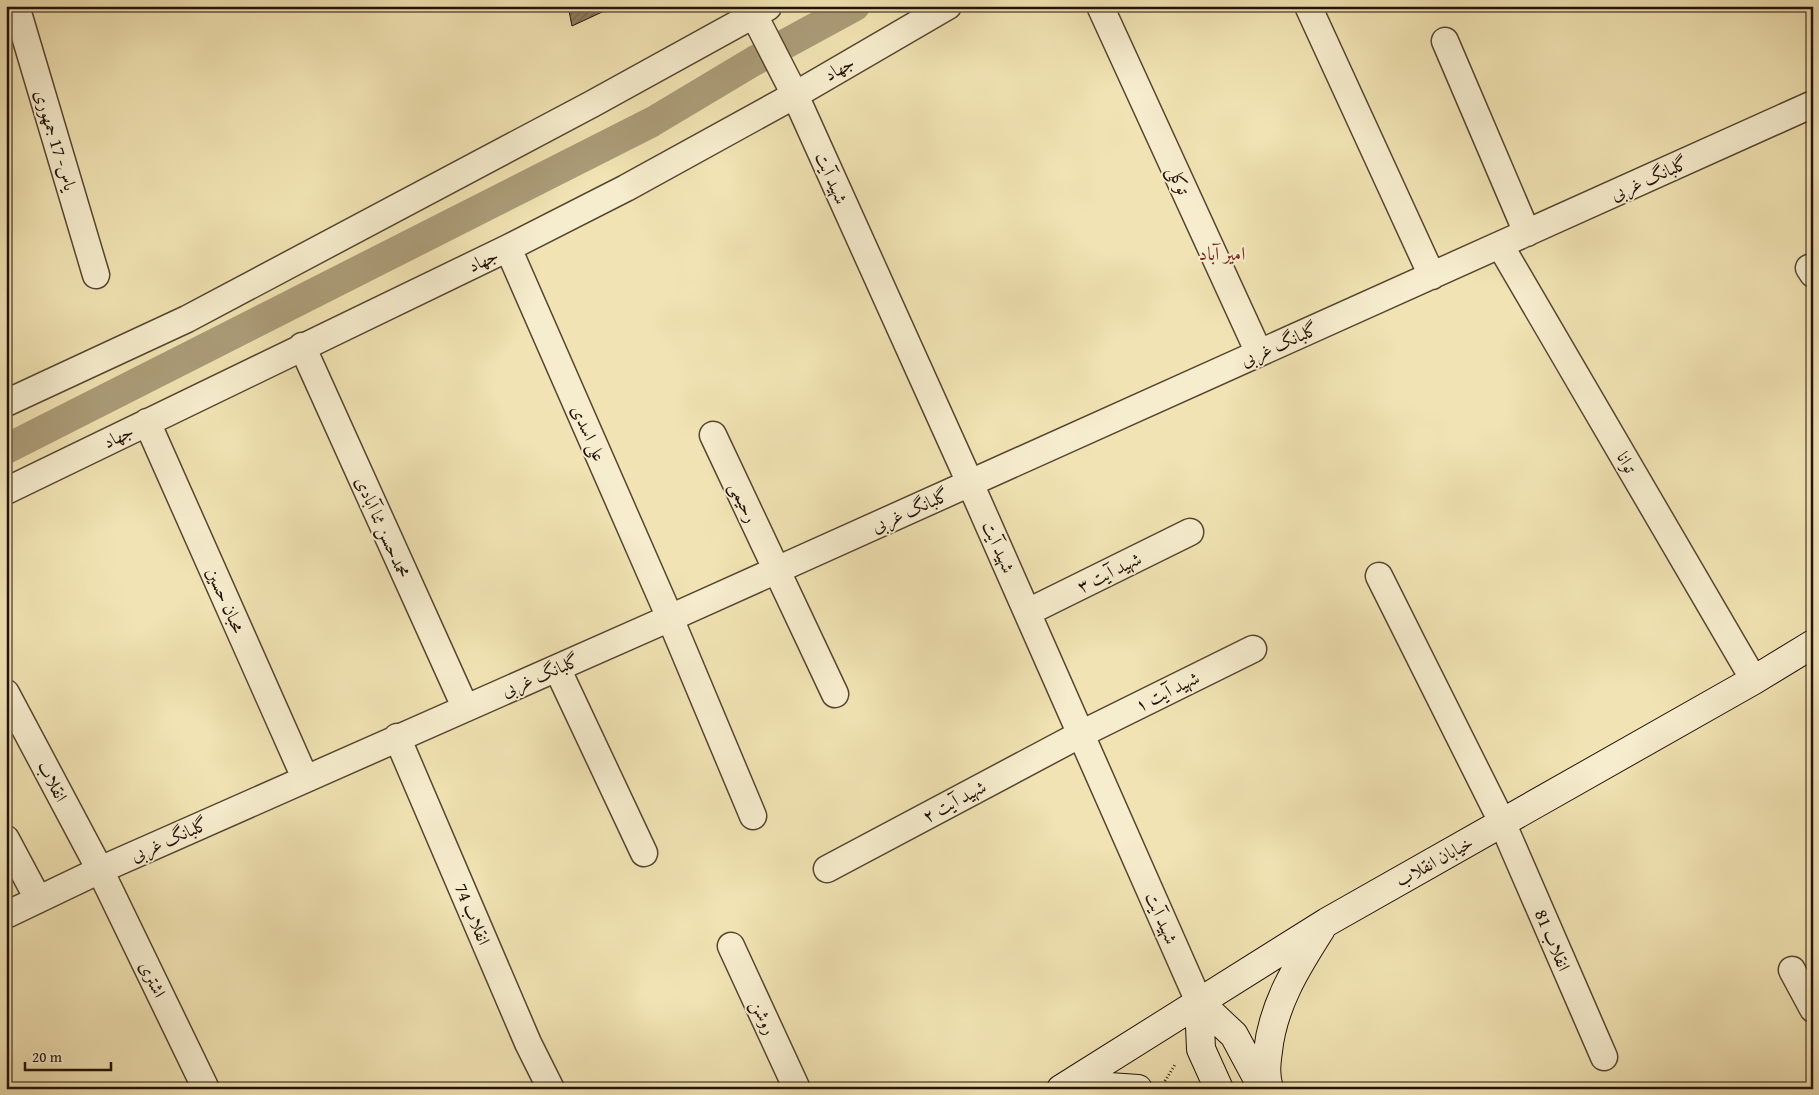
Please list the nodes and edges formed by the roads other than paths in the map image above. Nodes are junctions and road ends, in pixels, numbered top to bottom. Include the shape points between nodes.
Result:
1 (16, 6) edge
2 (948, 6) edge
3 (1100, 6) edge
4 (1308, 6) edge
5 (761, 10) edge
6 (1445, 41) dead end
7 (795, 95) junction
8 (1813, 104) edge
9 (1527, 233) junction
10 (1500, 245) junction
11 (508, 248) junction
12 (96, 274) dead end
13 (1432, 276) junction
14 (302, 346) junction
15 (1259, 353) junction
16 (6, 403) edge
17 (146, 422) junction
18 (713, 435) dead end
19 (970, 483) junction
20 (6, 491) edge
21 (1190, 532) dead end
22 (776, 569) junction
23 (1379, 576) dead end
24 (1028, 612) junction
25 (670, 618) junction
26 (1813, 644) edge
27 (1253, 649) dead end
28 (558, 668) junction
29 (1754, 680) junction
30 (6, 693) edge
31 (835, 694) dead end
32 (465, 707) junction
33 (1081, 734) junction
34 (397, 738) junction
35 (305, 778) junction
36 (753, 816) dead end
37 (1502, 822) junction
38 (6, 839) edge
39 (644, 853) dead end
40 (827, 869) dead end
41 (100, 870) junction
42 (38, 900) junction
43 (6, 915) edge
44 (1327, 922) junction
45 (731, 946) dead end
46 (1792, 970) dead end
47 (1199, 1002) junction
48 (1813, 1009) edge
49 (1604, 1057) dead end
50 (206, 1089) edge
51 (551, 1089) edge
52 (797, 1089) edge
53 (1061, 1089) edge
54 (1082, 1089) edge
55 (1138, 1089) edge
56 (1218, 1089) edge
57 (1263, 1089) edge
58 (1269, 1089) edge

1 - 12 street, یاس- 17 جمهوری
2 - 7 street, جهاد
3 - 15 street, توکلی
4 - 13 street
5 - 7 street, شهید آیت
5 - 16 street via 592,104 187,319
6 - 9 street
7 - 11 street, جهاد via 626,188
7 - 19 street, شهید آیت
8 - 9 street, گلبانگ غربی
9 - 10 street, گلبانگ غربی
10 - 13 street, گلبانگ غربی
10 - 29 street, توانا
11 - 14 street, جهاد
11 - 25 street, علی اسدی
13 - 15 street, گلبانگ غربی
14 - 17 street, جهاد
14 - 32 street, محمدحسن ثنا آبادی
15 - 19 street, گلبانگ غربی
17 - 20 street, جهاد
17 - 35 street, محبان حسین
18 - 22 street, رحیمی
19 - 22 street, گلبانگ غربی
19 - 24 street, شهید آیت
21 - 24 street, شهید آیت ۳
22 - 25 street, گلبانگ غربی
22 - 31 street, رحیمی
23 - 37 street, انقلاب 81
24 - 33 street, شهید آیت
25 - 28 street, گلبانگ غربی
25 - 36 street, علی اسدی
26 - 29 main road, خیابان انقلاب
27 - 33 street, شهید آیت ۱
28 - 32 street, گلبانگ غربی
28 - 39 street
29 - 37 main road, خیابان انقلاب
30 - 41 street, انقلاب
32 - 34 street, گلبانگ غربی
33 - 40 street, شهید آیت ۲
33 - 47 street, شهید آیت
34 - 35 street, گلبانگ غربی
34 - 51 street, انقلاب 74 via 528,1043
35 - 41 street, گلبانگ غربی
37 - 44 main road, خیابان انقلاب
37 - 49 street, انقلاب 81
38 - 42 street
41 - 42 street, گلبانگ غربی
41 - 50 street, اشتری
42 - 43 street, گلبانگ غربی
44 - 47 main road, خیابان انقلاب
44 - 58 main road via 1296,969 1270,1027 1265,1076
45 - 52 street, روشن
46 - 48 street
47 - 53 main road, خیابان انقلاب
47 - 56 main road via 1201,1049
47 - 57 main road via 1234,1035
54 - 55 main road

